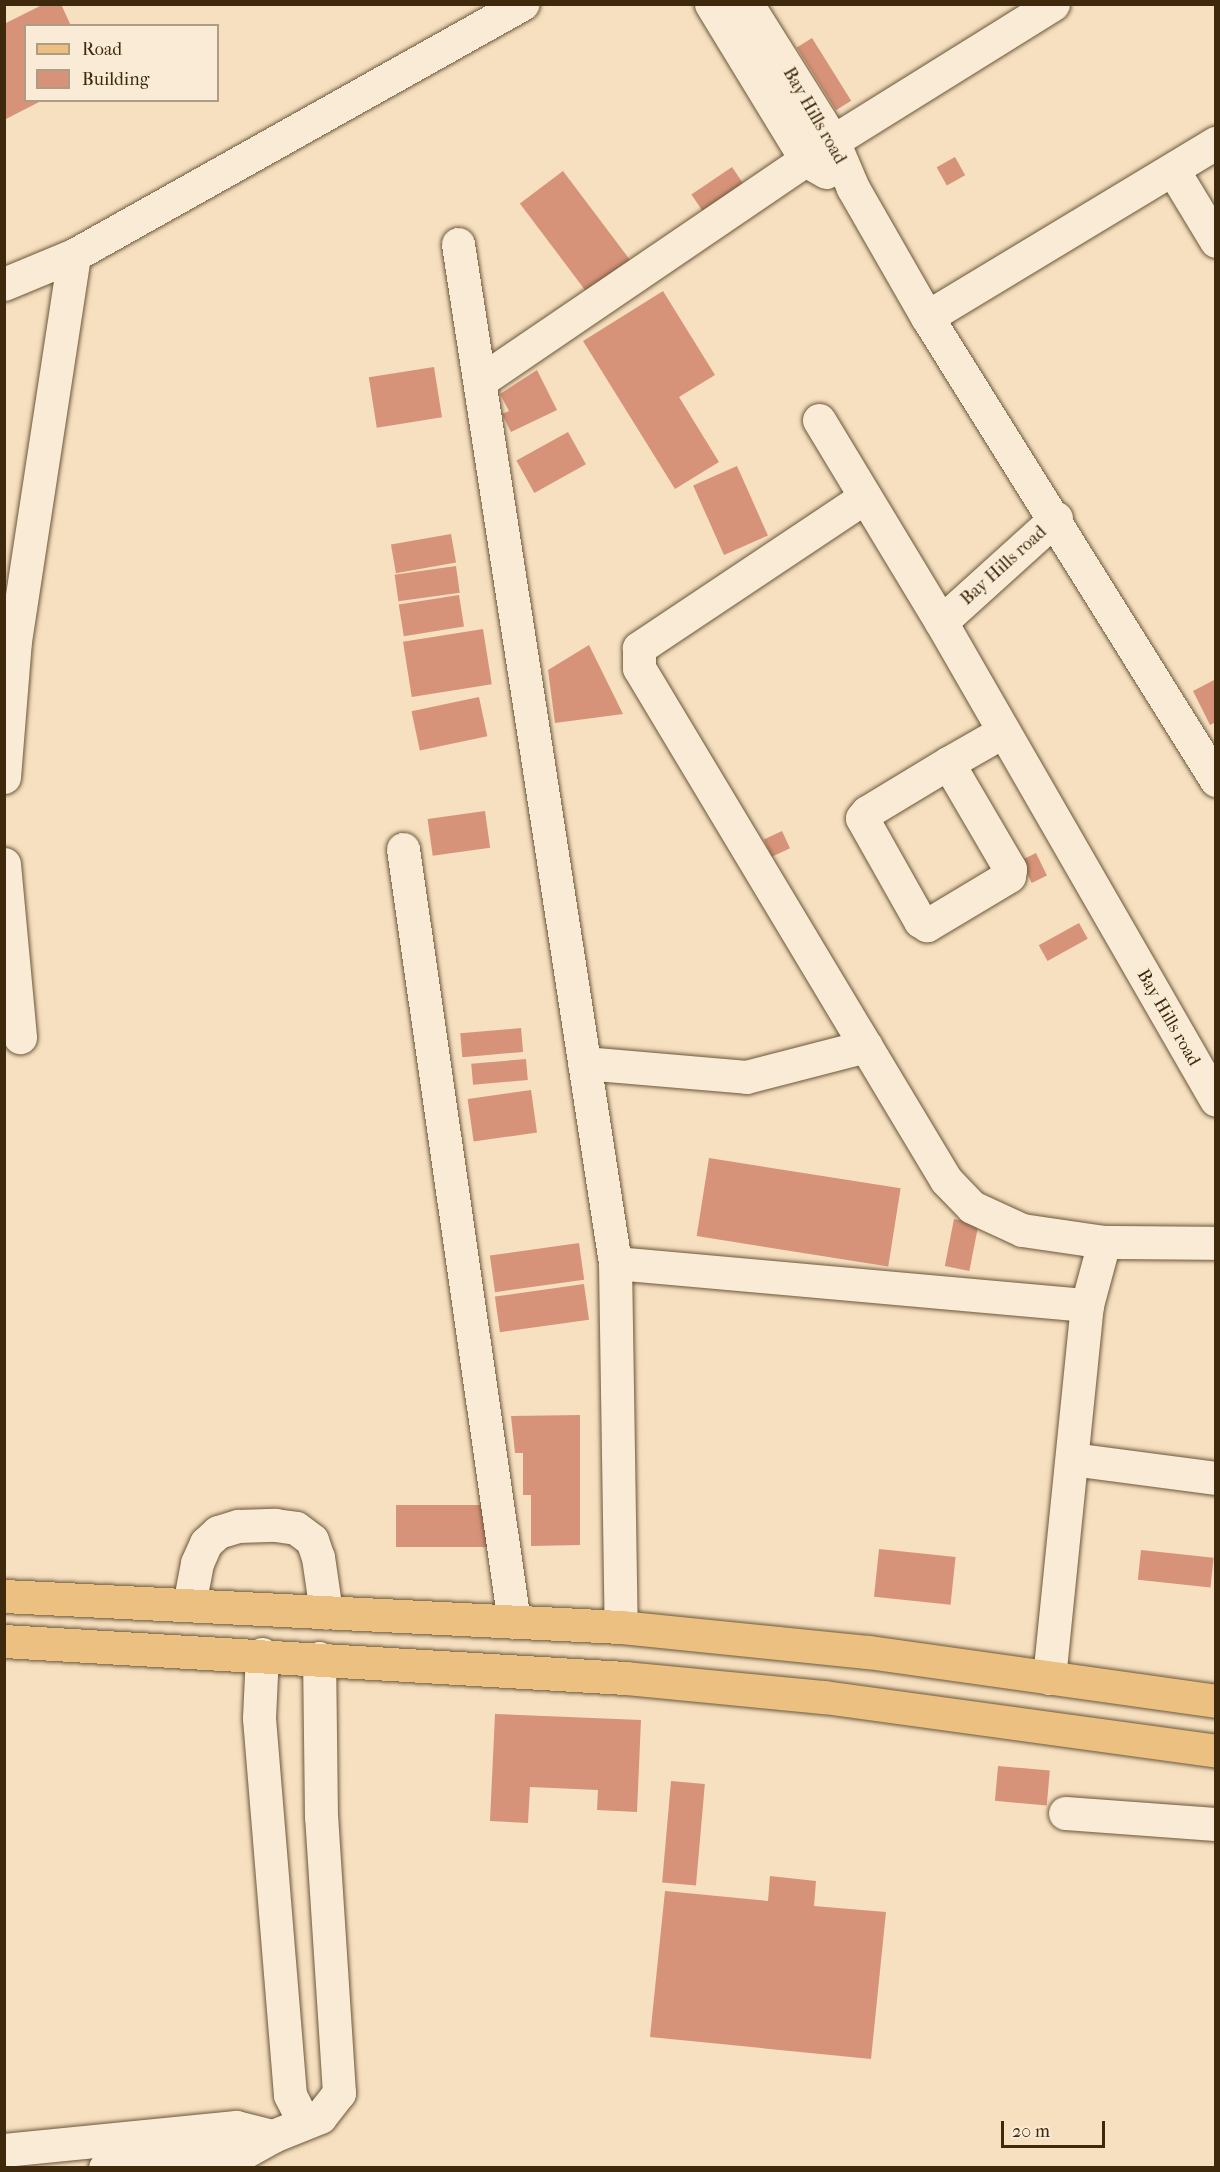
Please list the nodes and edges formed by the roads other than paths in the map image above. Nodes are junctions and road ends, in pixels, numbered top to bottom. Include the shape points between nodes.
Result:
1 (522, 4) edge
2 (711, 4) edge
3 (747, 4) edge
4 (1053, 4) edge
5 (833, 141) junction
6 (1215, 143) edge
7 (807, 161) junction
8 (1173, 170) junction
9 (853, 188) junction
10 (1215, 241) edge
11 (458, 244) dead end
12 (75, 255) junction
13 (4, 284) edge
14 (927, 317) junction
15 (480, 381) junction
16 (819, 420) dead end
17 (865, 497) junction
18 (1056, 518) junction
19 (941, 622) junction
20 (10, 640) edge
21 (1004, 731) junction
22 (948, 764) junction
23 (4, 777) edge
24 (1215, 780) edge
25 (403, 849) dead end
26 (4, 864) edge
27 (20, 1037) dead end
28 (866, 1046) junction
29 (584, 1063) junction
30 (1215, 1100) edge
31 (1104, 1242) junction
32 (1215, 1243) edge
33 (615, 1263) junction
34 (1087, 1305) junction
35 (1072, 1459) junction
36 (1215, 1478) edge
37 (4, 1596) edge
38 (189, 1605) junction
39 (326, 1612) junction
40 (435, 1618) junction
41 (514, 1622) junction
42 (621, 1627) junction
43 (4, 1641) edge
44 (262, 1654) junction
45 (319, 1658) junction
46 (433, 1665) junction
47 (1049, 1678) junction
48 (1215, 1701) edge
49 (1215, 1751) edge
50 (1065, 1813) dead end
51 (1215, 1824) edge
52 (304, 2123) junction
53 (273, 2136) junction
54 (4, 2150) edge
55 (50, 2157) edge
56 (240, 2161) edge
57 (105, 2168) edge

1 - 12 street
2 - 7 street
3 - 5 street, Bay Hills road
4 - 5 street
5 - 7 street
5 - 9 street, Bay Hills road
6 - 8 street
7 - 9 street
7 - 15 street
8 - 10 street
8 - 14 street
9 - 14 street, Bay Hills road
11 - 15 street
12 - 13 street
12 - 20 street
14 - 18 street, Bay Hills road
15 - 29 street
16 - 17 street
17 - 19 street
17 - 28 street via 639,648 639,668
18 - 19 street, Bay Hills road
18 - 24 street
19 - 21 street, Bay Hills road
20 - 23 street
21 - 22 street
21 - 30 street, Bay Hills road
22 - 22 street via 862,818 920,921 927,925 1009,876 1010,869
25 - 41 street
26 - 27 street
28 - 29 street via 746,1077
28 - 31 street via 946,1180 972,1207 1022,1230
29 - 33 street
31 - 32 street
31 - 34 street
33 - 34 street
33 - 42 street
34 - 35 street
35 - 36 street
35 - 47 street
37 - 38 main road
38 - 39 main road
38 - 39 street via 197,1563 206,1543 218,1532 238,1526 276,1525 296,1528 312,1540
39 - 40 main road
40 - 41 main road
40 - 46 main road
41 - 42 main road
42 - 47 main road via 868,1652
43 - 44 main road
44 - 45 main road
44 - 52 street via 259,1719 290,2095
45 - 46 main road
45 - 52 street via 321,1817 339,2093 320,2117
46 - 49 main road via 824,1697
47 - 48 main road
50 - 51 street
52 - 53 street
53 - 55 street via 236,2127
53 - 56 street
54 - 55 street
56 - 57 street

